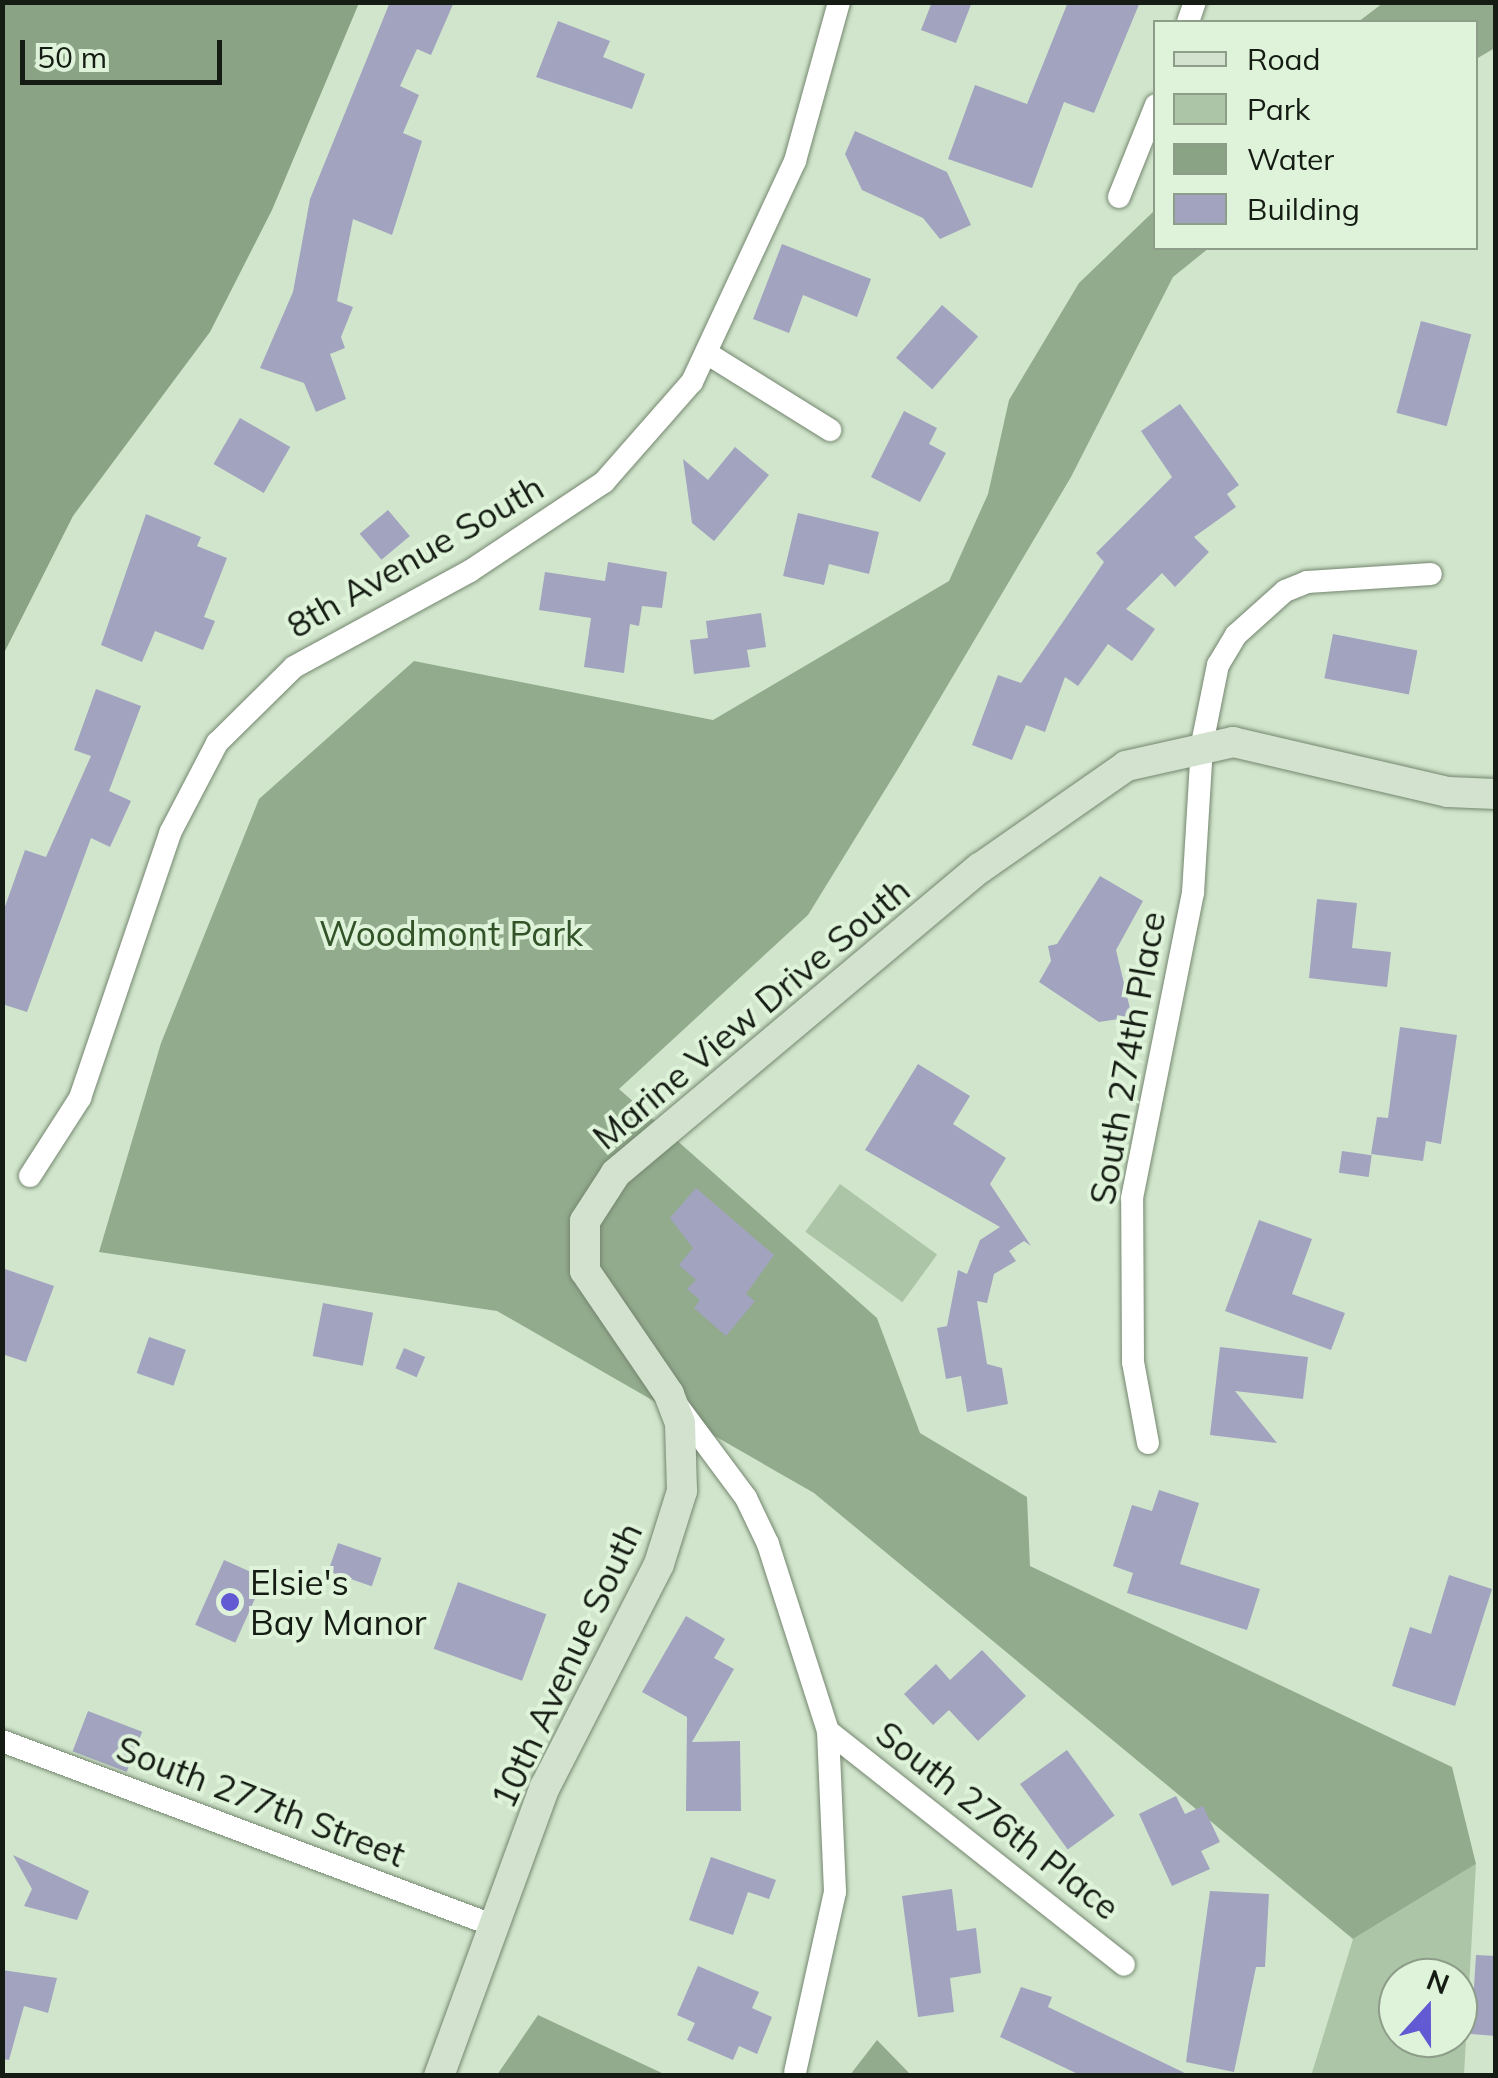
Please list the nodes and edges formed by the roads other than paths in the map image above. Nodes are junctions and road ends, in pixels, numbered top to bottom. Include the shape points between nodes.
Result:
1 (839, 2) edge
2 (1153, 112) edge
3 (1119, 197) dead end
4 (708, 354) junction
5 (830, 430) dead end
6 (1432, 574) dead end
7 (1202, 744) junction
8 (1496, 794) edge
9 (30, 1176) dead end
10 (669, 1394) junction
11 (1148, 1443) dead end
12 (828, 1732) junction
13 (2, 1742) edge
14 (495, 1926) junction
15 (1124, 1965) dead end
16 (794, 2072) dead end
17 (439, 2076) edge

1 - 4 street, 8th Avenue South via 796,161
2 - 3 street
4 - 5 street
4 - 9 street, 8th Avenue South via 653,435 604,482 470,571 294,667 217,743 170,833 80,1098
6 - 7 street, South 274th Place via 1307,582 1260,608 1218,665
7 - 8 main road, Marine View Drive South via 1274,746 1417,786
7 - 10 main road, Marine View Drive South via 1126,766 1080,791 616,1173 585,1221 586,1271
7 - 11 street, South 274th Place via 1192,893 1132,1198 1133,1362
10 - 12 street, Marine View Drive South via 746,1498 768,1544
10 - 14 main road, 10th Avenue South via 683,1462 669,1538 564,1743
12 - 15 street, South 276th Place
12 - 16 street, Marine View Drive South via 834,1892
13 - 14 street, South 277th Street
14 - 17 main road, 10th Avenue South

